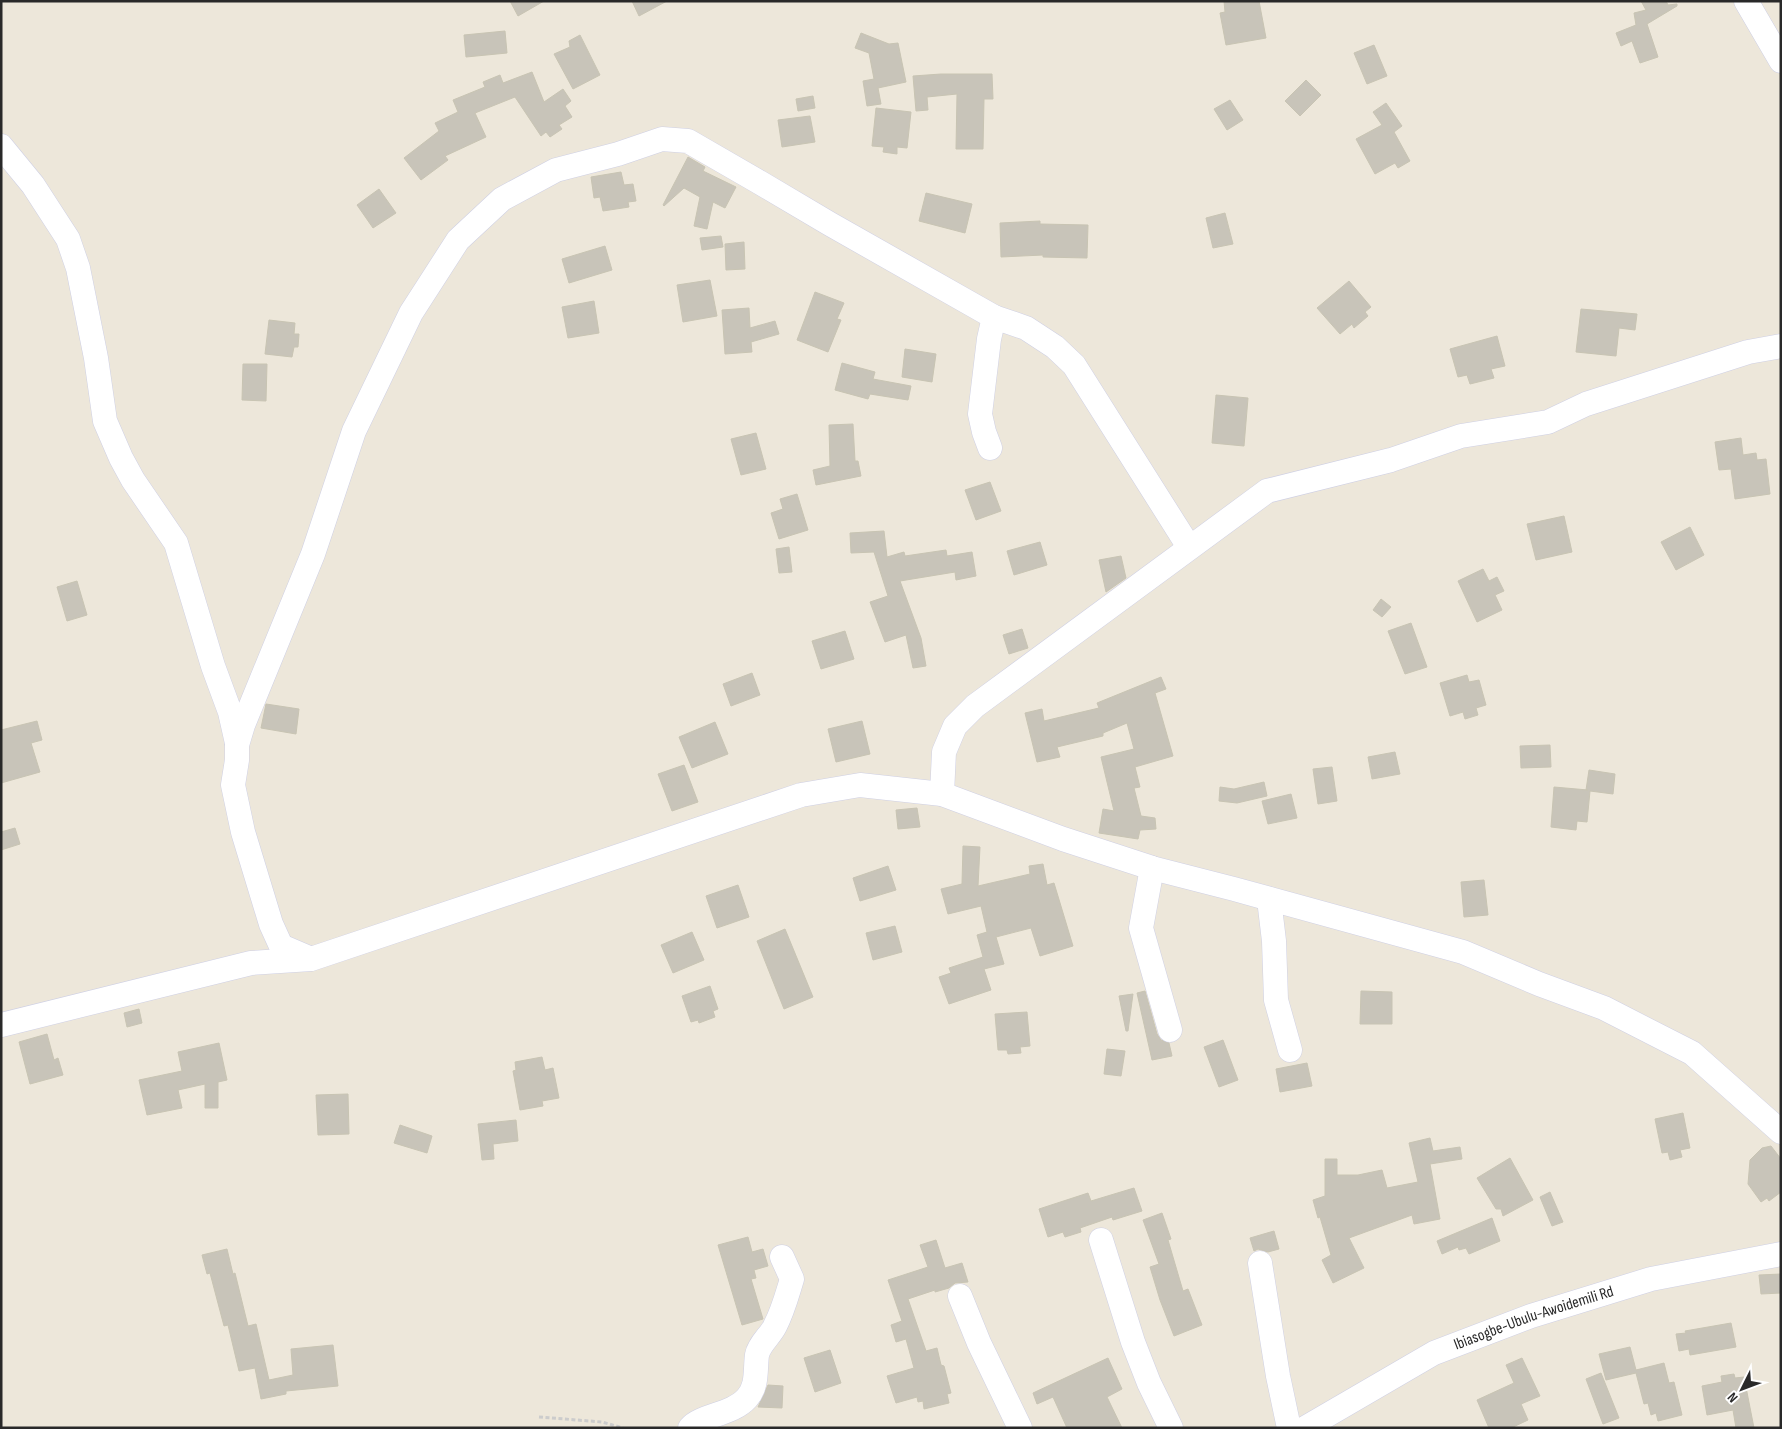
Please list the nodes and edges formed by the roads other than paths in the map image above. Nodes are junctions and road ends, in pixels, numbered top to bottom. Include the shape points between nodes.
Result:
1 (1746, 1) edge
2 (1781, 61) edge
3 (1, 146) edge
4 (994, 317) junction
5 (1781, 346) edge
6 (990, 448) dead end
7 (1189, 548) junction
8 (237, 745) junction
9 (942, 794) junction
10 (1152, 868) junction
11 (1269, 899) junction
12 (271, 924) junction
13 (311, 958) junction
14 (251, 963) junction
15 (1, 1025) edge
16 (1170, 1030) dead end
17 (1290, 1050) dead end
18 (1781, 1132) edge
19 (1101, 1240) dead end
20 (1781, 1254) edge
21 (782, 1257) dead end
22 (1260, 1263) dead end
23 (960, 1296) dead end
24 (690, 1428) edge
25 (1020, 1428) edge
26 (1171, 1428) edge
27 (1289, 1428) edge
28 (1304, 1428) edge

1 - 2 street
3 - 8 street via 33,185 68,239 78,268 105,421 133,480 176,543 230,712
4 - 6 street via 980,414
4 - 7 street via 1026,328 1074,365
4 - 8 street via 688,141 662,139 556,170 502,199 458,240 411,313 354,432 313,554
5 - 7 street via 1748,352 1586,404 1548,422 1461,436 1391,460 1268,491
7 - 9 street via 975,706 955,726 944,752
8 - 12 street via 233,785 243,832
9 - 10 street
9 - 13 street via 860,786 801,796
10 - 11 street
10 - 16 street via 1141,928
11 - 17 street via 1276,1000
11 - 18 street via 1463,952 1604,1008 1692,1053
12 - 13 street via 281,946
12 - 14 street via 273,939
13 - 14 street
14 - 15 street
19 - 26 street via 1133,1342
20 - 28 street, Ibiasogbe-Ubulu-Awoidemili Rd via 1651,1279 1531,1316 1434,1353
21 - 24 street via 792,1279 783,1310 757,1352 755,1382 747,1398 725,1413 695,1422
22 - 27 street
23 - 25 street

